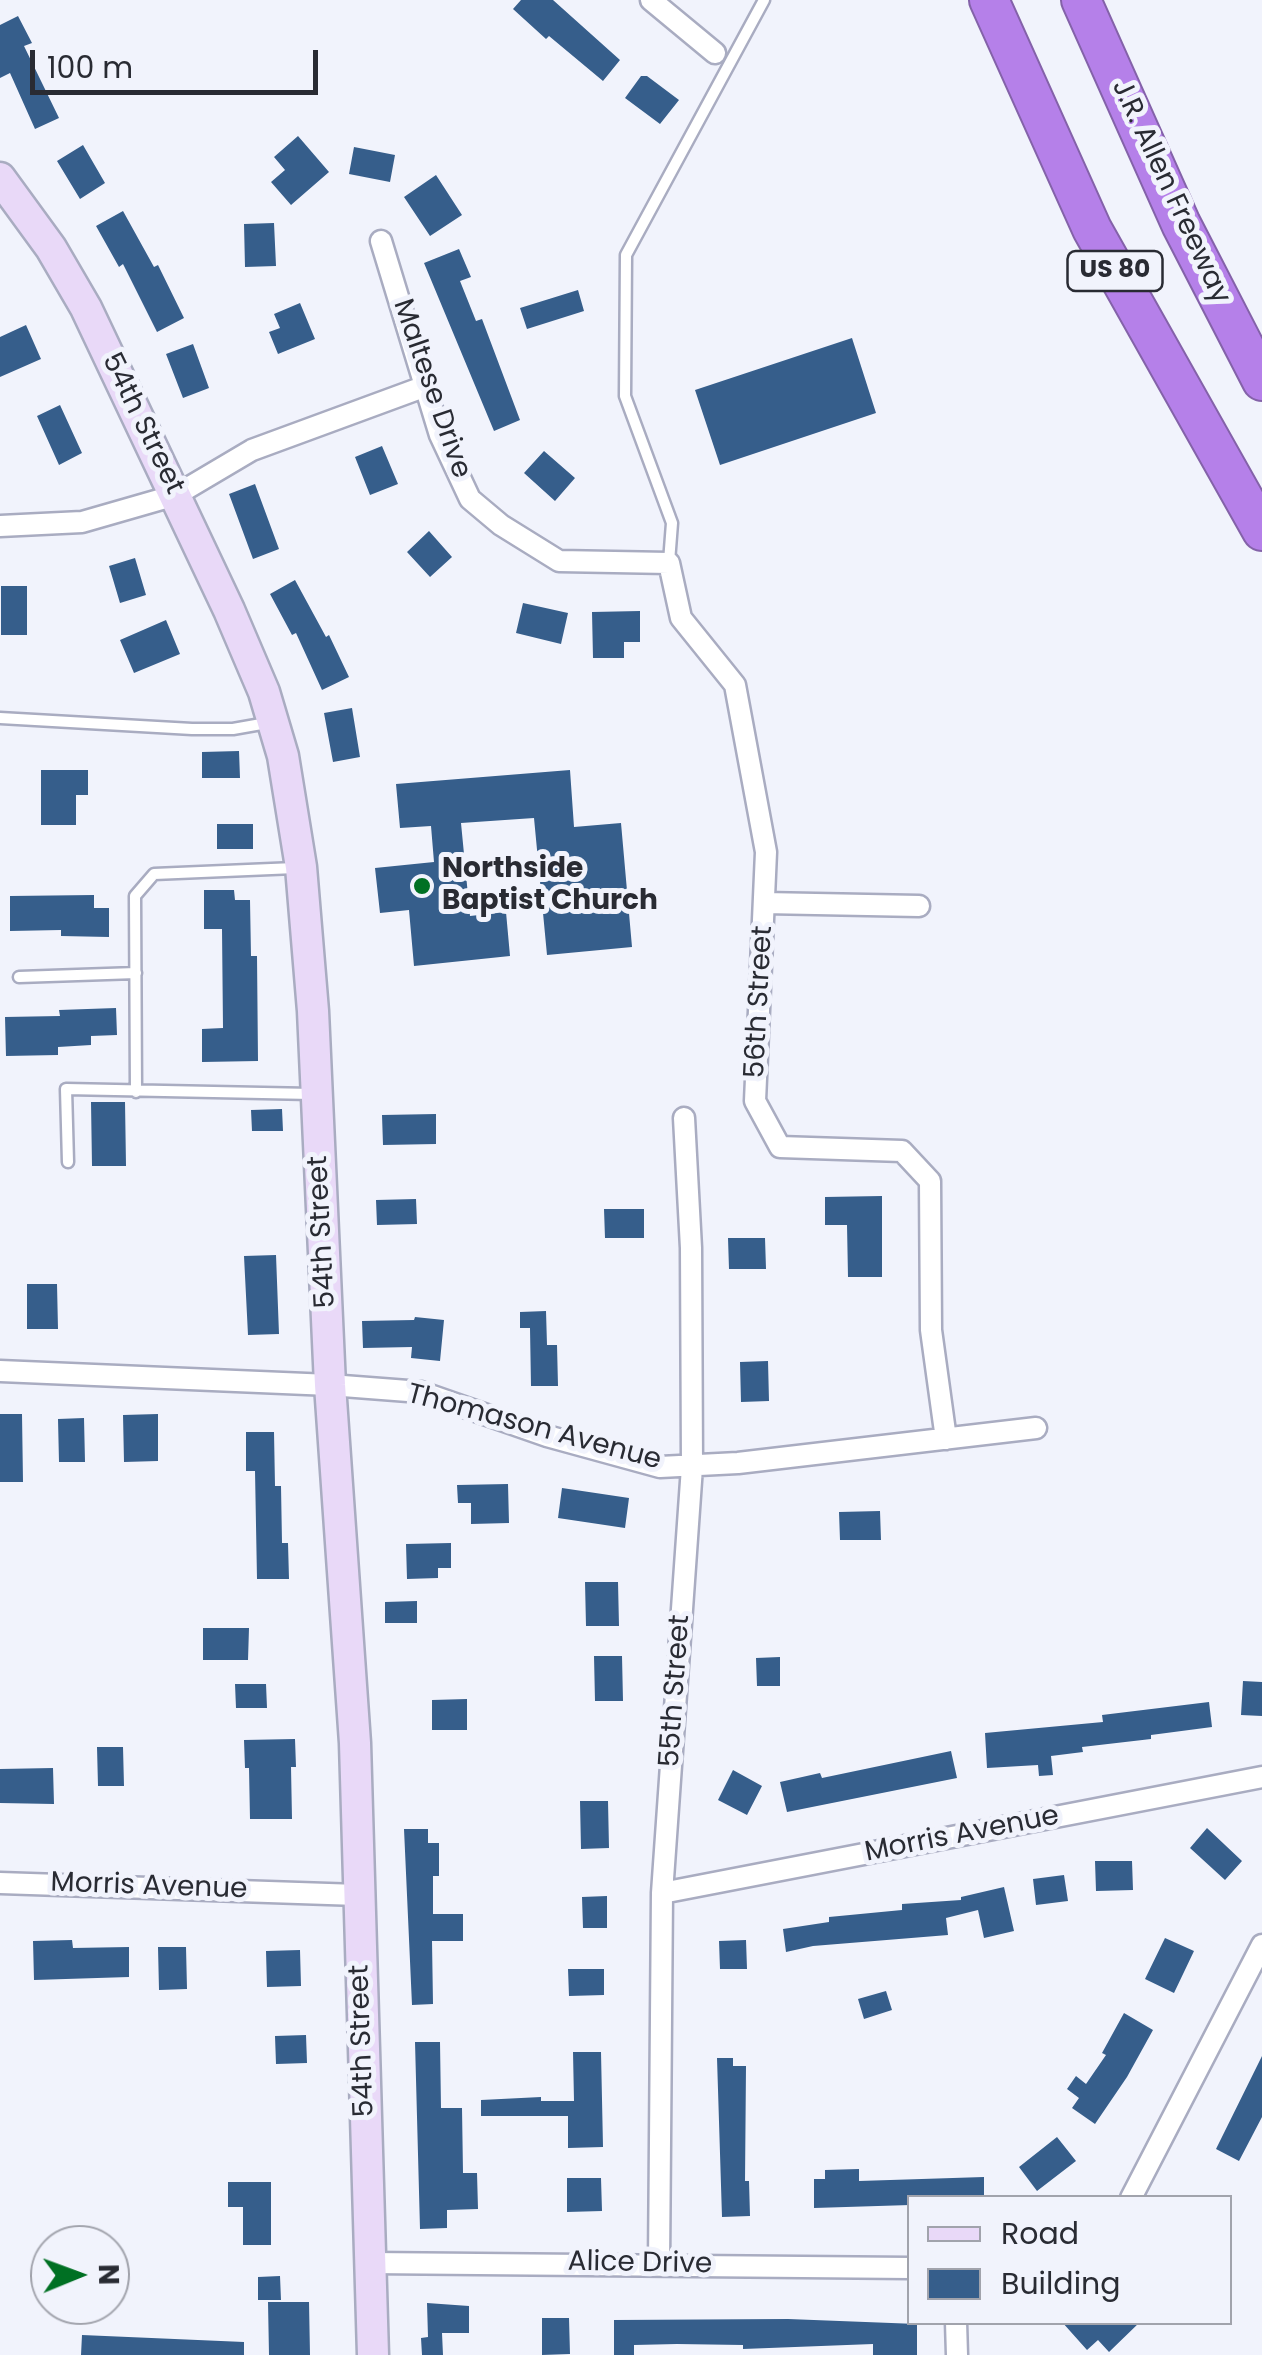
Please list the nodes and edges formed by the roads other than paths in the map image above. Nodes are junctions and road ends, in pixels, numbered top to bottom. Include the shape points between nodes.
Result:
1 (652, 0) edge
2 (764, 0) edge
3 (988, 0) edge
4 (1081, 0) edge
5 (716, 53) dead end
6 (0, 178) edge
7 (381, 241) dead end
8 (1262, 381) edge
9 (426, 386) junction
10 (176, 495) junction
11 (0, 526) edge
12 (1262, 531) edge
13 (669, 563) junction
14 (0, 718) edge
15 (273, 722) junction
16 (302, 867) junction
17 (764, 903) junction
18 (919, 906) dead end
19 (136, 973) junction
20 (20, 977) dead end
21 (136, 1092) junction
22 (315, 1094) junction
23 (684, 1118) dead end
24 (68, 1162) dead end
25 (0, 1371) edge
26 (330, 1384) junction
27 (1036, 1428) dead end
28 (946, 1439) junction
29 (692, 1467) junction
30 (1262, 1777) edge
31 (0, 1882) edge
32 (662, 1893) junction
33 (358, 1894) junction
34 (1262, 1945) edge
35 (1133, 2195) edge
36 (370, 2263) junction
37 (659, 2264) junction
38 (907, 2268) edge
39 (956, 2325) edge
40 (373, 2355) edge
41 (957, 2355) edge

1 - 5 street
2 - 13 lane via 626,255 626,396 672,522
3 - 12 highway, US 80 via 1092,229
4 - 8 highway, J.R. Allen Freeway / US 80 via 1181,224
6 - 10 main road, 54th Street via 86,308
7 - 9 street, Maltese Drive
9 - 10 street via 252,450
9 - 13 street, Maltese Drive via 470,499 501,525 559,562
10 - 11 street via 82,522
10 - 15 main road, 54th Street
13 - 17 street, 56th Street via 681,618 735,685 766,852
14 - 15 lane via 192,729
15 - 16 main road, 54th Street
16 - 19 lane via 154,874 136,896
16 - 22 main road, 54th Street
17 - 18 street
17 - 28 street, 56th Street via 755,1101 780,1146 902,1151 930,1182 931,1330
19 - 20 lane
19 - 21 lane
21 - 22 lane
21 - 24 lane via 66,1089
22 - 26 main road, 54th Street
23 - 29 street, 55th Street
25 - 26 street, Thomason Avenue
26 - 29 street, Thomason Avenue via 420,1392 547,1436 660,1466
26 - 33 main road, 54th Street via 355,1744
27 - 28 street, Thomason Avenue
28 - 29 street, Thomason Avenue
29 - 32 street, 55th Street
30 - 32 street, Morris Avenue
31 - 33 street, Morris Avenue
32 - 37 street, 55th Street
33 - 36 main road, 54th Street
34 - 35 street
36 - 37 street, Alice Drive
36 - 40 main road, 54th Street
37 - 38 street, Alice Drive
39 - 41 street

